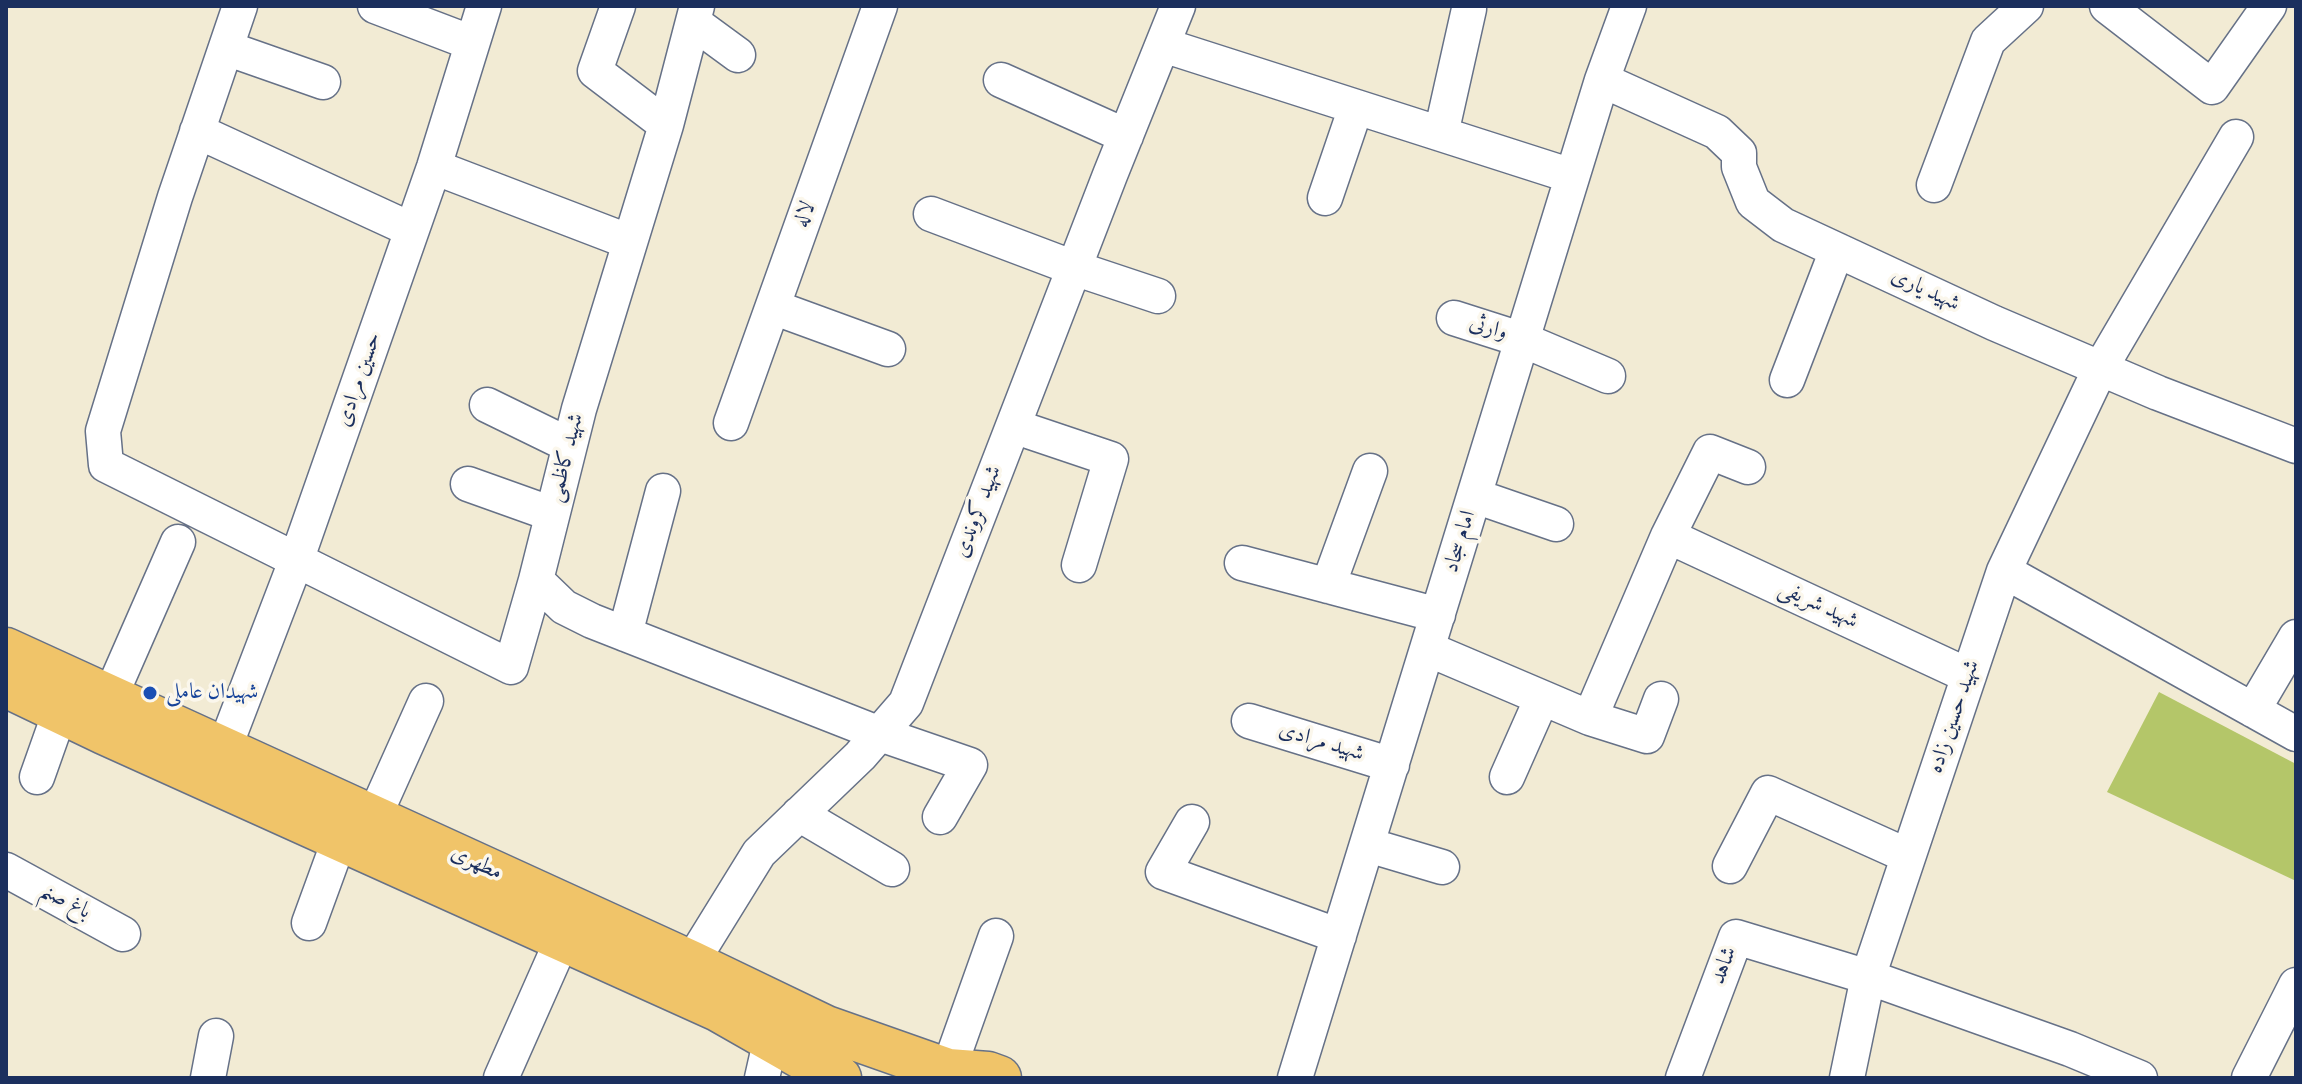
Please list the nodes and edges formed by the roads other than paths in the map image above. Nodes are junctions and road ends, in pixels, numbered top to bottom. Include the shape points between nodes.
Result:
1 (240, 6) edge
2 (375, 6) edge
3 (484, 6) edge
4 (618, 6) edge
5 (880, 6) edge
6 (1178, 6) edge
7 (1629, 6) edge
8 (2026, 6) edge
9 (2107, 6) edge
10 (2269, 6) edge
11 (1469, 9) dead end
12 (695, 14) edge
13 (472, 43) junction
14 (1163, 45) junction
15 (226, 48) junction
16 (738, 55) dead end
17 (1001, 80) dead end
18 (1602, 80) junction
19 (323, 82) dead end
20 (1356, 107) junction
21 (666, 125) junction
22 (197, 131) junction
23 (1441, 134) junction
24 (1126, 136) junction
25 (2236, 137) dead end
26 (434, 167) junction
27 (1572, 176) junction
28 (1934, 185) dead end
29 (1325, 198) dead end
30 (931, 214) dead end
31 (412, 230) junction
32 (630, 242) junction
33 (1837, 250) junction
34 (1074, 268) junction
35 (1158, 296) dead end
36 (773, 307) junction
37 (1454, 318) dead end
38 (1523, 340) junction
39 (888, 349) dead end
40 (2100, 369) junction
41 (1608, 376) dead end
42 (1787, 380) dead end
43 (487, 405) dead end
44 (731, 423) dead end
45 (1013, 426) junction
46 (569, 445) junction
47 (2296, 446) edge
48 (1748, 467) dead end
49 (1370, 471) dead end
50 (468, 484) dead end
51 (663, 491) dead end
52 (1475, 496) junction
53 (552, 514) junction
54 (1556, 524) dead end
55 (1668, 536) junction
56 (178, 542) dead end
57 (296, 561) junction
58 (1242, 563) dead end
59 (1079, 565) dead end
60 (2004, 571) junction
61 (536, 580) junction
62 (1328, 586) junction
63 (1438, 615) junction
64 (625, 634) junction
65 (2296, 637) edge
66 (1428, 649) junction
67 (6, 650) edge
68 (1969, 676) junction
69 (6, 685) edge
70 (110, 697) junction
71 (1542, 698) junction
72 (1661, 699) dead end
73 (426, 701) dead end
74 (2253, 710) junction
75 (60, 712) junction
76 (1590, 718) junction
77 (1249, 721) dead end
78 (880, 734) junction
79 (2296, 734) edge
80 (224, 749) junction
81 (1392, 765) junction
82 (37, 777) dead end
83 (1507, 777) dead end
84 (799, 814) junction
85 (940, 817) dead end
86 (1192, 822) dead end
87 (357, 828) junction
88 (1368, 845) junction
89 (1908, 856) junction
90 (1730, 866) dead end
91 (1442, 867) dead end
92 (892, 869) dead end
93 (6, 870) edge
94 (309, 923) dead end
95 (123, 934) dead end
96 (996, 936) dead end
97 (1339, 936) junction
98 (563, 938) junction
99 (691, 963) junction
100 (1868, 977) junction
101 (2296, 985) edge
102 (216, 1036) dead end
103 (766, 1058) edge
104 (941, 1075) edge
105 (208, 1078) edge
106 (501, 1078) edge
107 (839, 1078) edge
108 (999, 1078) edge
109 (1295, 1078) edge
110 (1683, 1078) edge
111 (1847, 1078) edge
112 (2140, 1078) edge
113 (2249, 1078) edge

1 - 15 street
2 - 13 street
3 - 13 street, حسین مرادی
4 - 21 street via 595,71
5 - 36 street, لاله
6 - 14 street, شهید کروندی
7 - 18 street, امام سجاد
8 - 28 street via 1988,41
9 - 10 street via 2212,87
11 - 23 street
12 - 16 street
12 - 21 street, شهید کاظمی
13 - 26 street, حسین مرادی
14 - 20 street
14 - 24 street, شهید کروندی
15 - 19 street
15 - 22 street
17 - 24 street
18 - 27 street, امام سجاد
18 - 33 street, شهید یاری via 1717,132 1739,153 1753,202 1783,225
20 - 23 street
20 - 29 street
21 - 32 street, شهید کاظمی
22 - 31 street
22 - 57 street via 103,431 106,465
23 - 27 street
24 - 34 street, شهید کروندی
25 - 40 street, شهید حسین زاده
26 - 31 street, حسین مرادی
26 - 32 street
27 - 38 street, امام سجاد
30 - 34 street
31 - 57 street, حسین مرادی
32 - 46 street, شهید کاظمی
33 - 40 street, شهید یاری
33 - 42 street
34 - 35 street
34 - 45 street, شهید کروندی
36 - 39 street
36 - 44 street, لاله
37 - 38 street, وارثی
38 - 41 street, وارثی
38 - 52 street, امام سجاد
40 - 47 street, شهید یاری
40 - 60 street, شهید حسین زاده
43 - 46 street
45 - 59 street via 1111,459
45 - 78 street, شهید کروندی via 906,703
46 - 53 street, شهید کاظمی
48 - 55 street via 1710,452
49 - 62 street
50 - 53 street
51 - 64 street
52 - 54 street
52 - 63 street, امام سجاد
53 - 61 street, شهید کاظمی
55 - 68 street, شهید شریفی
55 - 76 street
56 - 70 street
57 - 61 street, شهید کاظمی via 511,667
57 - 80 street, حسین مرادی
58 - 62 street
60 - 68 street, شهید حسین زاده
60 - 74 street
61 - 64 street via 564,607
62 - 63 street
63 - 66 street, امام سجاد
64 - 78 street
65 - 74 street
66 - 71 street
66 - 81 street, امام سجاد
67 - 70 main road, مطهری
68 - 89 street, شهید حسین زاده
69 - 75 main road, مطهری
70 - 80 main road, مطهری
71 - 76 street
71 - 83 street
72 - 76 street via 1647,736
73 - 87 street
74 - 79 street
75 - 82 street
75 - 87 main road, مطهری
77 - 81 street, شهید مرادی
78 - 84 street, شهید کروندی
78 - 85 street via 970,765
80 - 87 main road, مطهری
81 - 88 street, امام سجاد
84 - 92 street
84 - 99 street, شهید کروندی via 759,853
86 - 97 street via 1163,872
87 - 94 street
87 - 98 main road, مطهری
87 - 99 main road, مطهری
88 - 91 street
88 - 97 street, امام سجاد
89 - 90 street via 1768,793
89 - 100 street, شهید حسین زاده
93 - 95 street, باغ صنم
96 - 104 street
97 - 109 street, امام سجاد
98 - 103 main road, مطهری via 718,1009
98 - 106 street
99 - 104 main road, مطهری via 826,1028
100 - 110 street, شاهد via 1736,937
100 - 111 street, شهید حسین زاده
100 - 112 street
101 - 113 street
102 - 105 street
103 - 107 main road, مطهری
104 - 108 main road, مطهری

